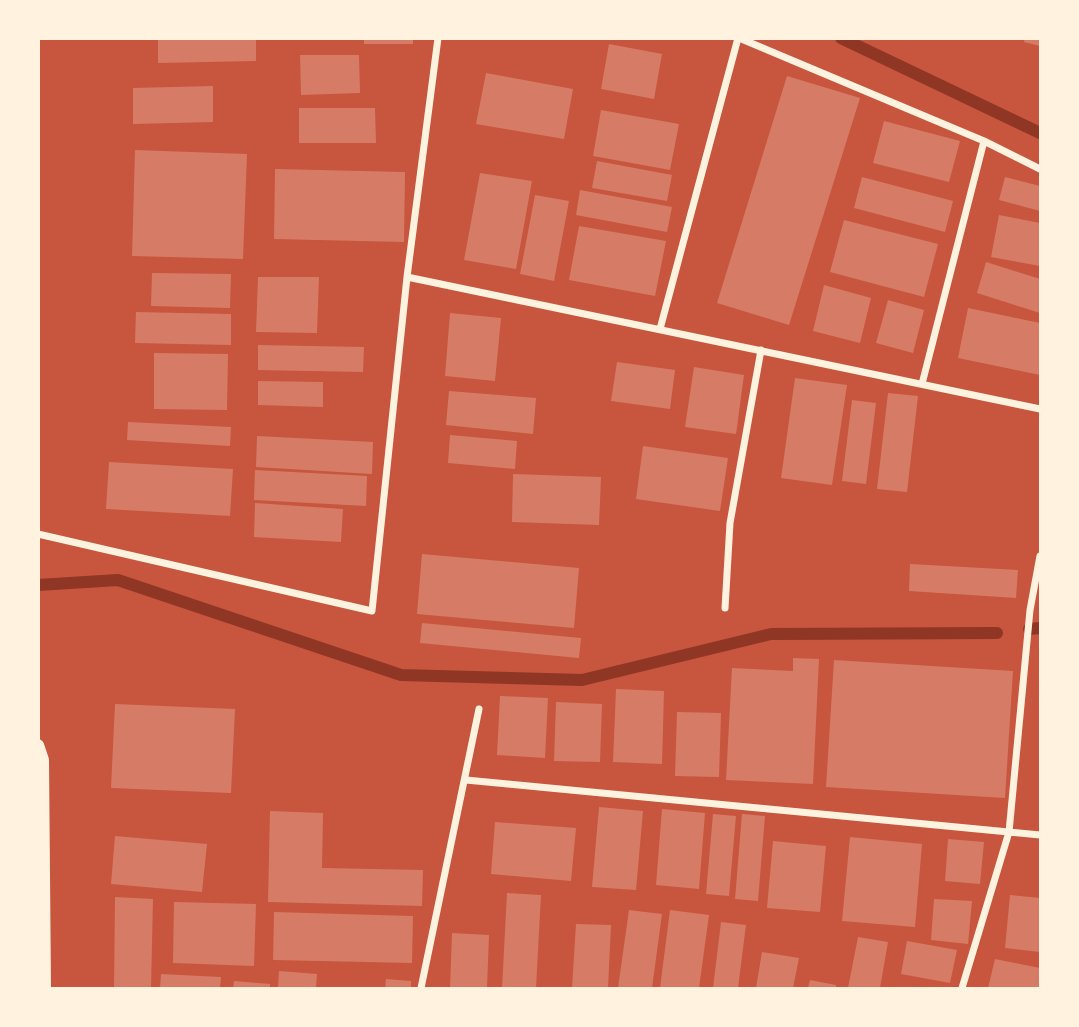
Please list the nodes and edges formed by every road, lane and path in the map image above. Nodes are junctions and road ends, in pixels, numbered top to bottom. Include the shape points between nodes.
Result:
1 (439, 38) edge
2 (738, 38) edge
3 (984, 142) junction
4 (1041, 169) edge
5 (407, 276) junction
6 (660, 329) junction
7 (761, 350) junction
8 (922, 384) junction
9 (1041, 409) edge
10 (38, 534) edge
11 (1041, 556) edge
12 (725, 608) dead end
13 (479, 709) dead end
14 (38, 745) edge
15 (466, 780) junction
16 (1009, 832) junction
17 (1041, 835) edge
18 (46, 989) edge
19 (421, 989) edge
20 (962, 989) edge

1 - 5 street
2 - 3 street
2 - 6 street
3 - 4 street
3 - 8 street
5 - 6 street
5 - 10 street via 372,611
6 - 7 street
7 - 8 street
7 - 12 street via 730,523
8 - 9 street
11 - 16 street via 1030,610
13 - 15 street
14 - 18 street via 43,760
15 - 16 street
15 - 19 street
16 - 17 street
16 - 20 street

